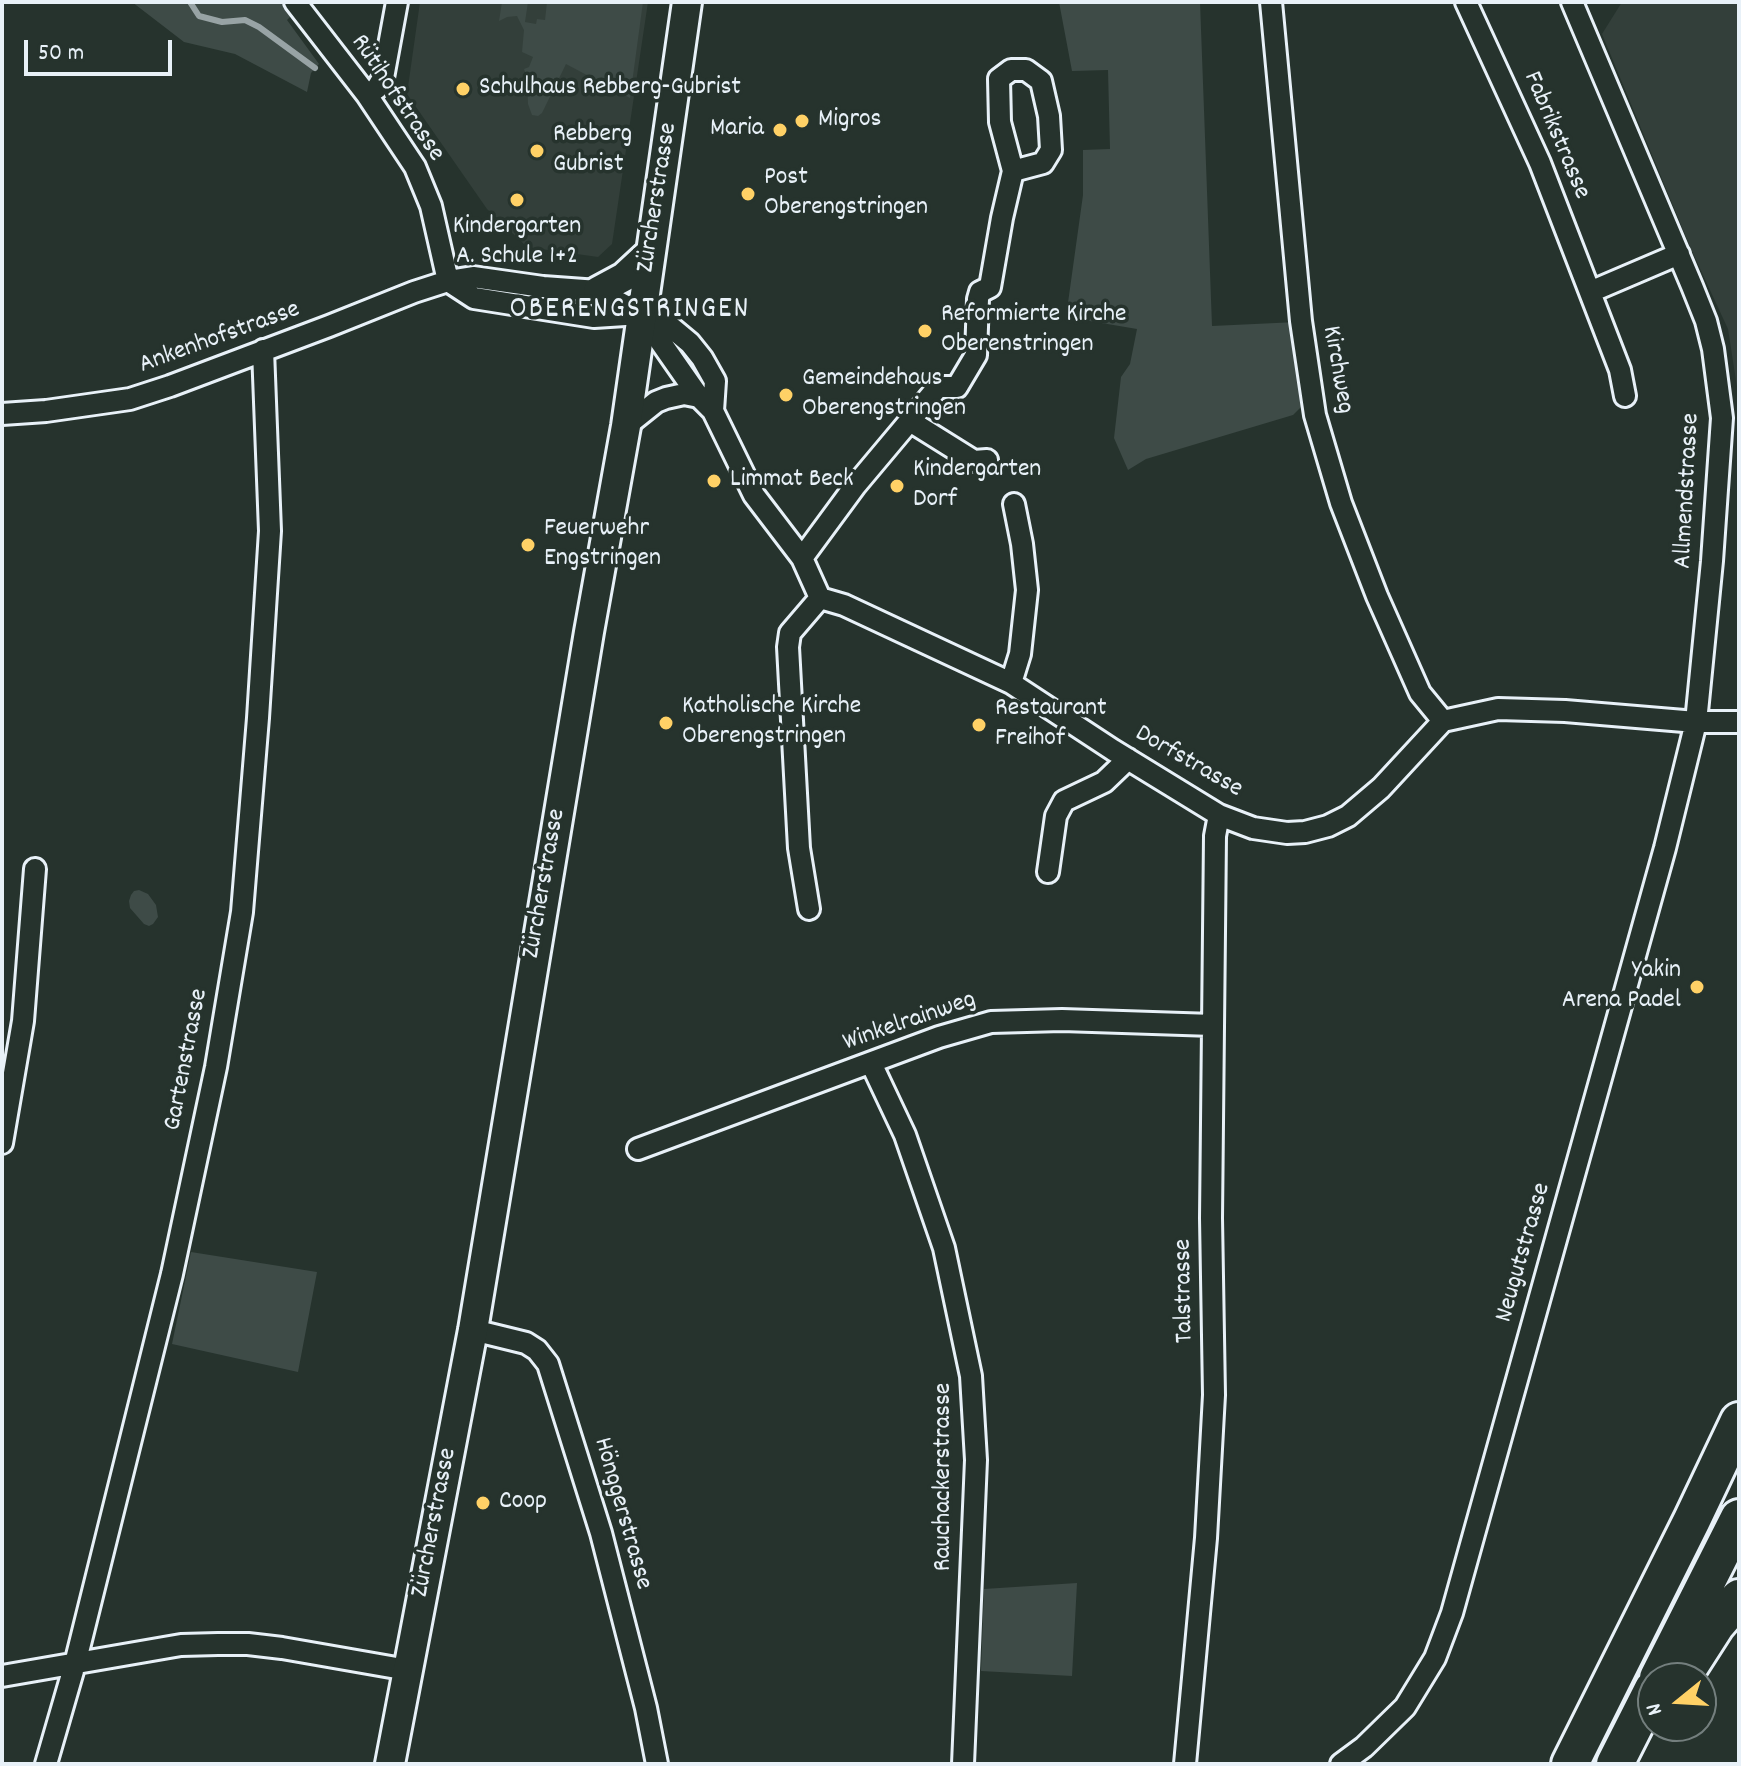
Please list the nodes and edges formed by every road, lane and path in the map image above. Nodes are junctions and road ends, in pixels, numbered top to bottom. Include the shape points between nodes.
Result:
1 (295, 2) edge
2 (397, 2) edge
3 (687, 2) edge
4 (1271, 2) edge
5 (1466, 2) edge
6 (1572, 2) edge
7 (367, 95) junction
8 (1013, 171) junction
9 (651, 252) junction
10 (1679, 254) junction
11 (448, 281) junction
12 (598, 291) junction
13 (1590, 292) junction
14 (641, 314) junction
15 (263, 350) junction
16 (1625, 396) dead end
17 (706, 404) junction
18 (2, 414) edge
19 (910, 421) junction
20 (626, 426) junction
21 (987, 460) dead end
22 (1014, 504) dead end
23 (802, 558) junction
24 (820, 598) junction
25 (1011, 683) junction
26 (1443, 721) junction
27 (1696, 722) junction
28 (1739, 722) edge
29 (1128, 759) junction
30 (1219, 815) junction
31 (35, 869) dead end
32 (1048, 872) dead end
33 (809, 909) dead end
34 (1213, 1025) junction
35 (871, 1063) junction
36 (2, 1143) edge
37 (638, 1149) dead end
38 (473, 1330) junction
39 (1739, 1421) edge
40 (1739, 1518) edge
41 (1739, 1598) edge
42 (1666, 1662) edge
43 (1692, 1662) edge
44 (75, 1664) junction
45 (408, 1670) junction
46 (2, 1676) edge
47 (1637, 1721) edge
48 (1640, 1742) edge
49 (46, 1764) edge
50 (390, 1764) edge
51 (657, 1764) edge
52 (963, 1764) edge
53 (1185, 1764) edge
54 (1341, 1764) edge
55 (1570, 1764) edge
56 (1615, 1764) edge
57 (1626, 1764) edge

1 - 7 street, Rütihofstrasse
2 - 7 street via 383,78
3 - 9 main road, Zürcherstrasse
4 - 26 street, Kirchweg via 1315,415 1377,596 1420,693
5 - 13 street, Fabrikstrasse via 1540,163
6 - 10 street, Allmendstrasse
7 - 11 street, Rütihofstrasse via 415,167 431,206
8 - 8 street via 1000,122 999,79 1011,70 1026,70 1041,81 1051,150 1043,163
8 - 19 street via 990,287 978,299 976,355 957,387 938,387
9 - 12 main road via 624,277
9 - 14 main road, Zürcherstrasse
10 - 13 street
10 - 27 street, Allmendstrasse via 1706,321 1722,418
11 - 12 street via 473,277
11 - 14 street via 474,298 594,317
11 - 15 street, Ankenhofstrasse
12 - 14 street
13 - 16 street, Fabrikstrasse
14 - 17 street
14 - 20 main road, Zürcherstrasse
15 - 18 street, Ankenhofstrasse via 130,399
15 - 44 street, Gartenstrasse via 270,531 242,912 172,1274
17 - 20 street via 684,394 666,398
17 - 23 street via 754,495
19 - 21 street via 974,461
19 - 23 street
20 - 38 main road, Zürcherstrasse
22 - 25 street via 1027,590
23 - 24 street
24 - 25 street, Dorfstrasse
24 - 33 street via 790,633 788,647 799,848
25 - 29 street, Dorfstrasse
26 - 27 street via 1498,709 1527,709
26 - 30 street, Dorfstrasse via 1381,788 1328,826 1287,833
27 - 28 street
27 - 54 street, Neugutstrasse via 1452,1613 1435,1658 1405,1707
29 - 30 street, Dorfstrasse
29 - 32 street via 1104,782 1064,801 1056,816
30 - 34 street, Talstrasse
31 - 36 street via 23,1021
34 - 35 street, Winkelrainweg via 991,1022
34 - 53 street, Talstrasse via 1214,1395
35 - 37 street, Winkelrainweg
35 - 52 street, Rauchackerstrasse via 905,1135 944,1248 971,1376 976,1460
38 - 45 main road, Zürcherstrasse
38 - 51 street, Hönggerstrasse via 526,1343 548,1364 601,1533
39 - 55 highway
40 - 42 highway
41 - 43 highway
44 - 45 street via 181,1645 248,1644
44 - 46 street
44 - 49 street, Gartenstrasse
45 - 50 main road, Zürcherstrasse
47 - 56 highway
48 - 57 highway

